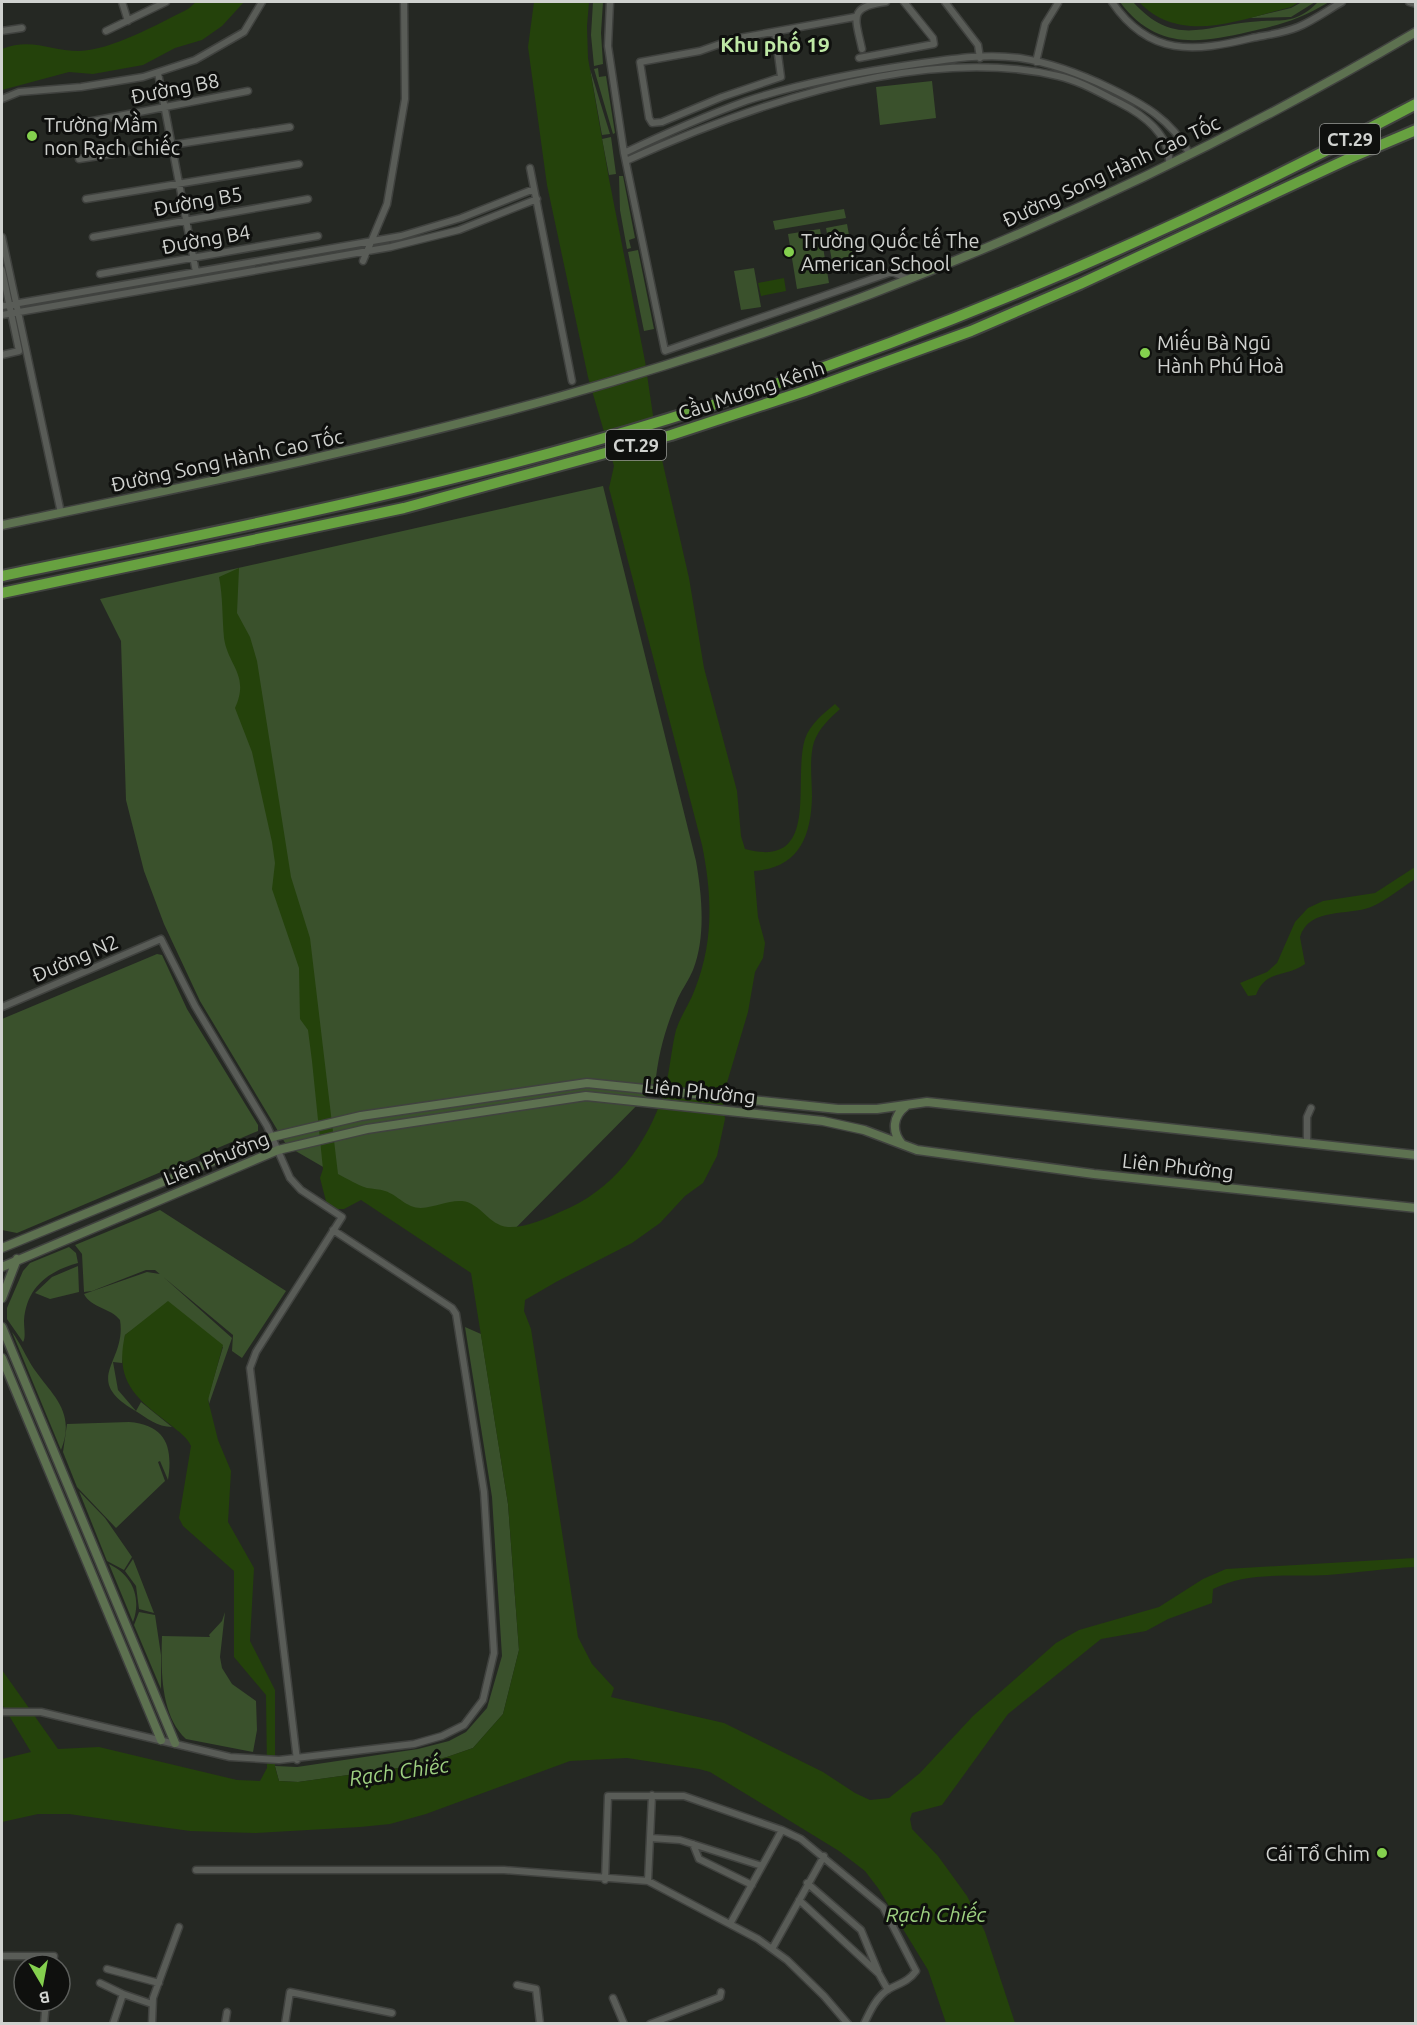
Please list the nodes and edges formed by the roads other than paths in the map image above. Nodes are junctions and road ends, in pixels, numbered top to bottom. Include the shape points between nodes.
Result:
1 (122, 2) edge
2 (166, 2) edge
3 (262, 2) edge
4 (404, 2) edge
5 (610, 2) edge
6 (886, 2) edge
7 (904, 2) edge
8 (945, 2) edge
9 (1112, 2) edge
10 (1342, 2) edge
11 (1409, 2) edge
12 (1058, 3) dead end
13 (1416, 4) edge
14 (855, 17) junction
15 (128, 21) junction
16 (22, 28) dead end
17 (2, 31) edge
18 (106, 31) dead end
19 (775, 32) junction
20 (1416, 32) edge
21 (862, 49) junction
22 (980, 56) junction
23 (868, 57) junction
24 (859, 58) junction
25 (1036, 62) junction
26 (980, 66) junction
27 (870, 71) junction
28 (158, 73) junction
29 (861, 73) junction
30 (871, 80) junction
31 (862, 81) junction
32 (248, 91) dead end
33 (2, 99) edge
34 (1416, 104) edge
35 (165, 107) junction
36 (72, 124) dead end
37 (290, 127) dead end
38 (1416, 130) edge
39 (172, 145) junction
40 (624, 153) junction
41 (1189, 153) junction
42 (79, 159) dead end
43 (626, 161) junction
44 (1169, 163) junction
45 (299, 164) dead end
46 (530, 168) dead end
47 (179, 184) junction
48 (534, 189) junction
49 (86, 199) dead end
50 (308, 199) dead end
51 (537, 199) junction
52 (186, 220) junction
53 (318, 236) dead end
54 (2, 237) edge
55 (93, 237) dead end
56 (372, 242) junction
57 (367, 252) junction
58 (193, 258) junction
59 (363, 261) dead end
60 (2, 270) edge
61 (196, 272) junction
62 (100, 274) dead end
63 (908, 279) junction
64 (12, 304) junction
65 (2, 306) edge
66 (14, 313) junction
67 (2, 315) edge
68 (2, 355) edge
69 (572, 381) dead end
70 (61, 513) junction
71 (2, 525) edge
72 (2, 576) edge
73 (2, 593) edge
74 (2, 1007) edge
75 (910, 1103) junction
76 (1311, 1108) dead end
77 (272, 1137) junction
78 (1307, 1143) junction
79 (905, 1146) junction
80 (278, 1150) junction
81 (1416, 1155) edge
82 (216, 1161) junction
83 (222, 1173) junction
84 (1416, 1208) edge
85 (333, 1230) junction
86 (2, 1241) edge
87 (11, 1245) junction
88 (2, 1248) edge
89 (17, 1259) junction
90 (2, 1267) edge
91 (2, 1298) edge
92 (2, 1327) edge
93 (12, 1352) junction
94 (2, 1357) edge
95 (68, 1487) junction
96 (57, 1491) junction
97 (126, 1626) junction
98 (115, 1629) junction
99 (2, 1712) edge
100 (161, 1740) junction
101 (175, 1743) junction
102 (297, 1760) junction
103 (652, 1795) junction
104 (782, 1830) junction
105 (650, 1838) junction
106 (693, 1844) junction
107 (824, 1856) junction
108 (762, 1866) junction
109 (196, 1870) dead end
110 (605, 1880) junction
111 (648, 1881) junction
112 (807, 1883) junction
113 (752, 1885) junction
114 (799, 1900) junction
115 (730, 1924) junction
116 (179, 1927) dead end
117 (772, 1949) junction
118 (107, 1969) dead end
119 (879, 1974) junction
120 (100, 1983) dead end
121 (159, 1983) junction
122 (517, 1985) dead end
123 (888, 1990) junction
124 (721, 1992) dead end
125 (123, 1994) junction
126 (613, 1998) dead end
127 (152, 2004) junction
128 (227, 2012) dead end
129 (392, 2013) dead end
130 (226, 2023) edge
131 (113, 2024) edge
132 (152, 2024) edge
133 (285, 2024) edge
134 (540, 2024) edge
135 (624, 2024) edge
136 (650, 2024) edge
137 (848, 2024) edge
138 (864, 2024) edge

1 - 15 street
2 - 15 street
3 - 28 street via 244,32 195,60
4 - 56 street via 405,99 387,204
5 - 40 street via 608,46
6 - 14 street via 865,5
7 - 23 street via 934,44
8 - 22 street via 978,45
9 - 10 street via 1146,36 1194,49 1294,29
11 - 13 street
12 - 25 street via 1045,24
14 - 19 street
14 - 21 street
15 - 18 street
16 - 17 street
19 - 19 street via 640,62 652,123 781,77
20 - 41 street, Đường Song Hành Cao Tốc via 1342,75
21 - 23 street
21 - 24 street
22 - 25 street
22 - 26 street
22 - 27 street
23 - 24 street
23 - 27 street
24 - 29 street
25 - 41 street via 1086,76 1149,109 1172,127
26 - 30 street
26 - 44 street via 1029,70 1089,87 1152,124 1168,147
27 - 29 street
27 - 30 street
28 - 33 street via 81,87 19,92
28 - 35 street
29 - 31 street
29 - 40 street via 747,101
30 - 31 street
31 - 43 street via 769,104
32 - 35 street, Đường B8
34 - 72 highway, Cầu Mương Kênh / CT.29 via 1137,241 966,316 859,356 666,420 400,491
35 - 36 street, Đường B8
35 - 39 street
37 - 39 street
38 - 73 highway, Cầu Mương Kênh / CT.29 via 971,330 865,371 671,435 404,508
39 - 42 street
39 - 47 street
40 - 43 street
41 - 44 street, Đường Song Hành Cao Tốc
43 - 63 street via 665,351 892,272
44 - 63 street, Đường Song Hành Cao Tốc
45 - 47 street
46 - 48 street
47 - 49 street
47 - 52 street
48 - 51 street
48 - 56 street via 462,218
50 - 52 street, Đường B5
51 - 57 street via 459,230
51 - 69 street
52 - 55 street, Đường B5
52 - 58 street
53 - 58 street, Đường B4
54 - 64 street
56 - 57 street
56 - 61 street
57 - 59 street
57 - 66 street
58 - 61 street
58 - 62 street, Đường B4
60 - 64 street
61 - 64 street
63 - 70 street, Đường Song Hành Cao Tốc via 775,329 652,369 458,425
64 - 65 street
64 - 66 street
66 - 67 street
66 - 68 street via 19,351
66 - 70 street
70 - 71 street, Đường Song Hành Cao Tốc
74 - 77 street, Đường N2 via 161,939 195,1006
75 - 77 street, Liên Phường via 859,1110 607,1083 561,1085 373,1114
75 - 78 street, Liên Phường
75 - 79 street via 899,1111 895,1123 897,1136
76 - 78 street
77 - 80 street
77 - 82 street, Liên Phường
78 - 81 street, Liên Phường
79 - 80 street, Liên Phường via 850,1126 790,1117 606,1097 564,1097 367,1129
79 - 84 street, Liên Phường via 1094,1173
80 - 83 street, Liên Phường
80 - 85 street via 297,1186 342,1217
82 - 83 street
82 - 87 street, Liên Phường
83 - 89 street, Liên Phường
85 - 102 street via 256,1352 250,1368
85 - 102 street via 455,1312 484,1492 494,1658 480,1707 453,1732 414,1744
86 - 87 street
87 - 88 street, Liên Phường
89 - 90 street, Liên Phường
89 - 91 street
92 - 93 street
93 - 94 street
93 - 95 street
94 - 96 street
95 - 96 street
95 - 97 street
96 - 98 street
97 - 98 street
97 - 101 street
98 - 100 street
99 - 100 street via 35,1711
100 - 101 street
101 - 102 street via 237,1758
103 - 104 street via 684,1796
103 - 105 street
103 - 110 street via 608,1796
104 - 107 street
104 - 108 street
105 - 106 street
105 - 111 street
106 - 108 street
106 - 113 street via 699,1858
107 - 112 street
107 - 123 street via 883,1906 916,1971 910,1980
108 - 113 street
109 - 110 street via 504,1870
110 - 111 street
111 - 115 street
112 - 114 street
112 - 119 street via 861,1930
113 - 115 street
114 - 117 street
114 - 119 street
115 - 117 street
116 - 121 street
117 - 137 street via 824,1996
118 - 121 street
119 - 123 street
120 - 125 street
121 - 127 street
122 - 134 street via 536,1989
123 - 138 street via 879,1997
124 - 136 street via 720,1997
125 - 127 street
125 - 131 street
126 - 135 street
127 - 132 street
128 - 130 street
129 - 133 street via 290,1992

